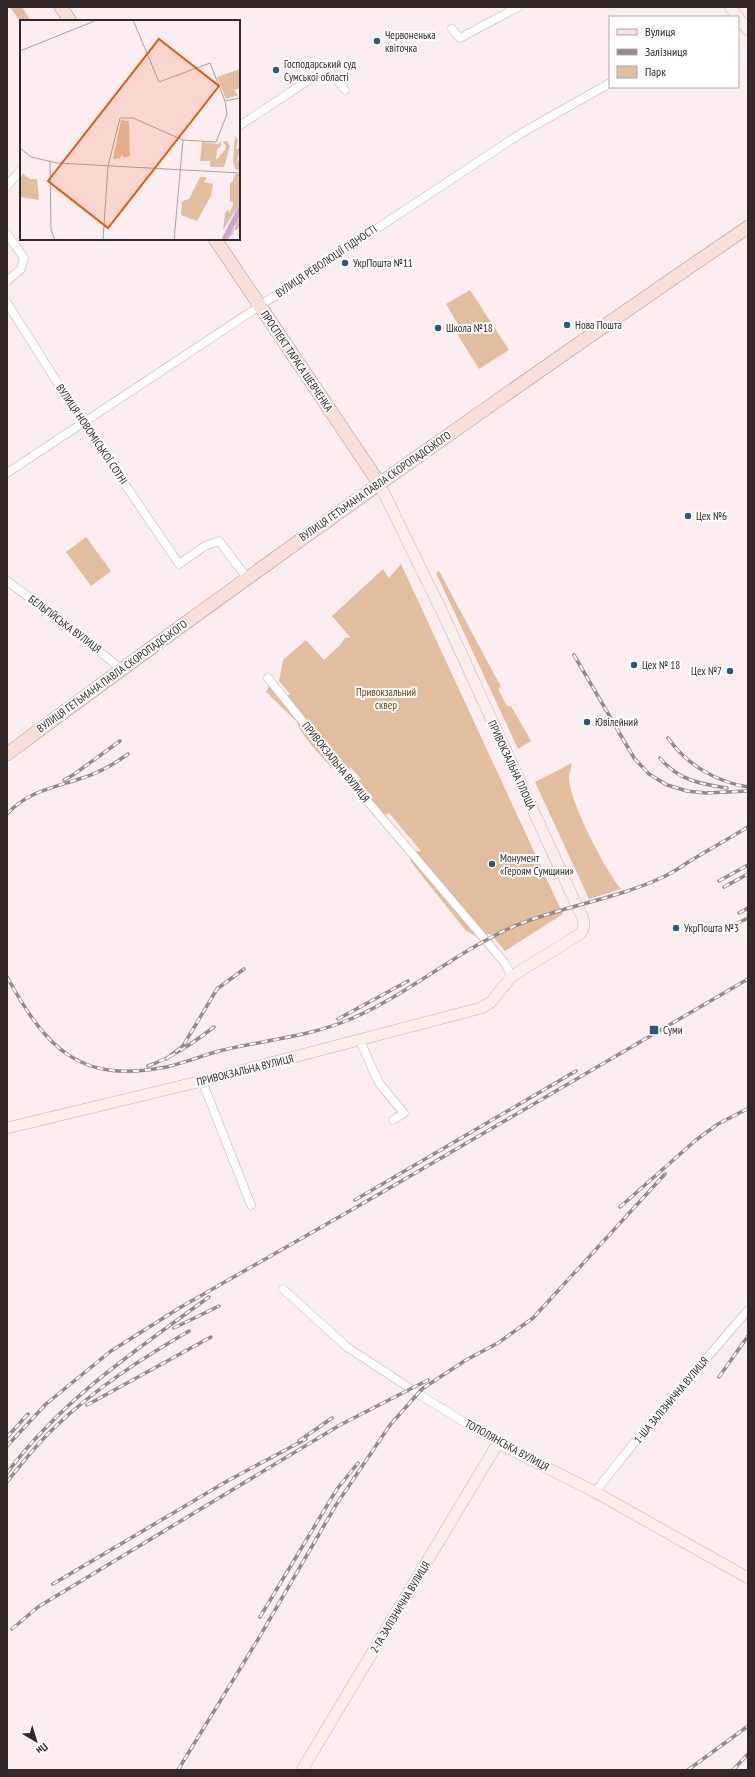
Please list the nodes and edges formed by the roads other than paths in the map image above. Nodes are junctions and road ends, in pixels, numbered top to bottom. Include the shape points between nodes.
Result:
1 (61, 7) edge
2 (518, 7) edge
3 (730, 7) edge
4 (736, 16) edge
5 (739, 19) edge
6 (69, 20) edge
7 (452, 28) dead end
8 (748, 30) edge
9 (609, 84) edge
10 (345, 90) dead end
11 (240, 125) edge
12 (20, 171) edge
13 (7, 186) edge
14 (748, 227) edge
15 (7, 234) edge
16 (216, 240) edge
17 (7, 281) edge
18 (7, 303) edge
19 (260, 306) junction
20 (84, 423) junction
21 (7, 473) edge
22 (379, 484) junction
23 (247, 578) junction
24 (7, 582) edge
25 (122, 669) junction
26 (268, 678) dead end
27 (7, 754) edge
28 (512, 976) junction
29 (481, 1008) joint
30 (360, 1041) junction
31 (202, 1081) junction
32 (393, 1120) dead end
33 (7, 1128) edge
34 (251, 1205) dead end
35 (283, 1289) dead end
36 (748, 1310) edge
37 (498, 1443) junction
38 (595, 1492) junction
39 (748, 1578) edge
40 (302, 1770) edge

1 - 6 main road
2 - 7 street via 460,38
3 - 4 main road
5 - 8 main road
9 - 19 street, ВУЛИЦЯ РЕВОЛЮЦІЇ ГІДНОСТІ via 520,134
10 - 11 street via 327,68
12 - 13 street
14 - 22 main road, ВУЛИЦЯ ГЕТЬМАНА ПАВЛА СКОРОПАДСЬКОГО
15 - 17 street via 24,258 21,269
16 - 19 main road, ПРОСПЕКТ ТАРАСА ШЕВЧЕНКА
18 - 20 street, ВУЛИЦЯ НОВОМІСЬКОЇ СОТНІ
19 - 20 street, ВУЛИЦЯ РЕВОЛЮЦІЇ ГІДНОСТІ
19 - 22 main road, ПРОСПЕКТ ТАРАСА ШЕВЧЕНКА
20 - 21 street, ВУЛИЦЯ РЕВОЛЮЦІЇ ГІДНОСТІ
20 - 23 street, ВУЛИЦЯ НОВОМІСЬКОЇ СОТНІ via 179,564 205,546 218,541
22 - 23 main road, ВУЛИЦЯ ГЕТЬМАНА ПАВЛА СКОРОПАДСЬКОГО
22 - 28 main road, ПРИВОКЗАЛЬНА ПЛОЩА via 443,614 584,921 580,934
23 - 25 main road, ВУЛИЦЯ ГЕТЬМАНА ПАВЛА СКОРОПАДСЬКОГО
24 - 25 street, БЕЛЬГІЙСЬКА ВУЛИЦЯ via 72,628
25 - 27 main road, ВУЛИЦЯ ГЕТЬМАНА ПАВЛА СКОРОПАДСЬКОГО
26 - 28 street, ПРИВОКЗАЛЬНА ВУЛИЦЯ via 348,778 504,962
28 - 29 main road, ПРИВОКЗАЛЬНА ПЛОЩА via 491,1002
29 - 30 main road, ПРИВОКЗАЛЬНА ВУЛИЦЯ
30 - 31 main road, ПРИВОКЗАЛЬНА ВУЛИЦЯ
30 - 32 street via 378,1083 404,1113
31 - 33 main road, ПРИВОКЗАЛЬНА ВУЛИЦЯ
31 - 34 street
35 - 37 street, ТОПОЛЯНСЬКА ВУЛИЦЯ via 347,1347
36 - 38 street, 1-ША ЗАЛІЗНИЧНА ВУЛИЦЯ
37 - 38 main road, ТОПОЛЯНСЬКА ВУЛИЦЯ
37 - 40 main road, 2-ГА ЗАЛІЗНИЧНА ВУЛИЦЯ
38 - 39 main road, ТОПОЛЯНСЬКА ВУЛИЦЯ

